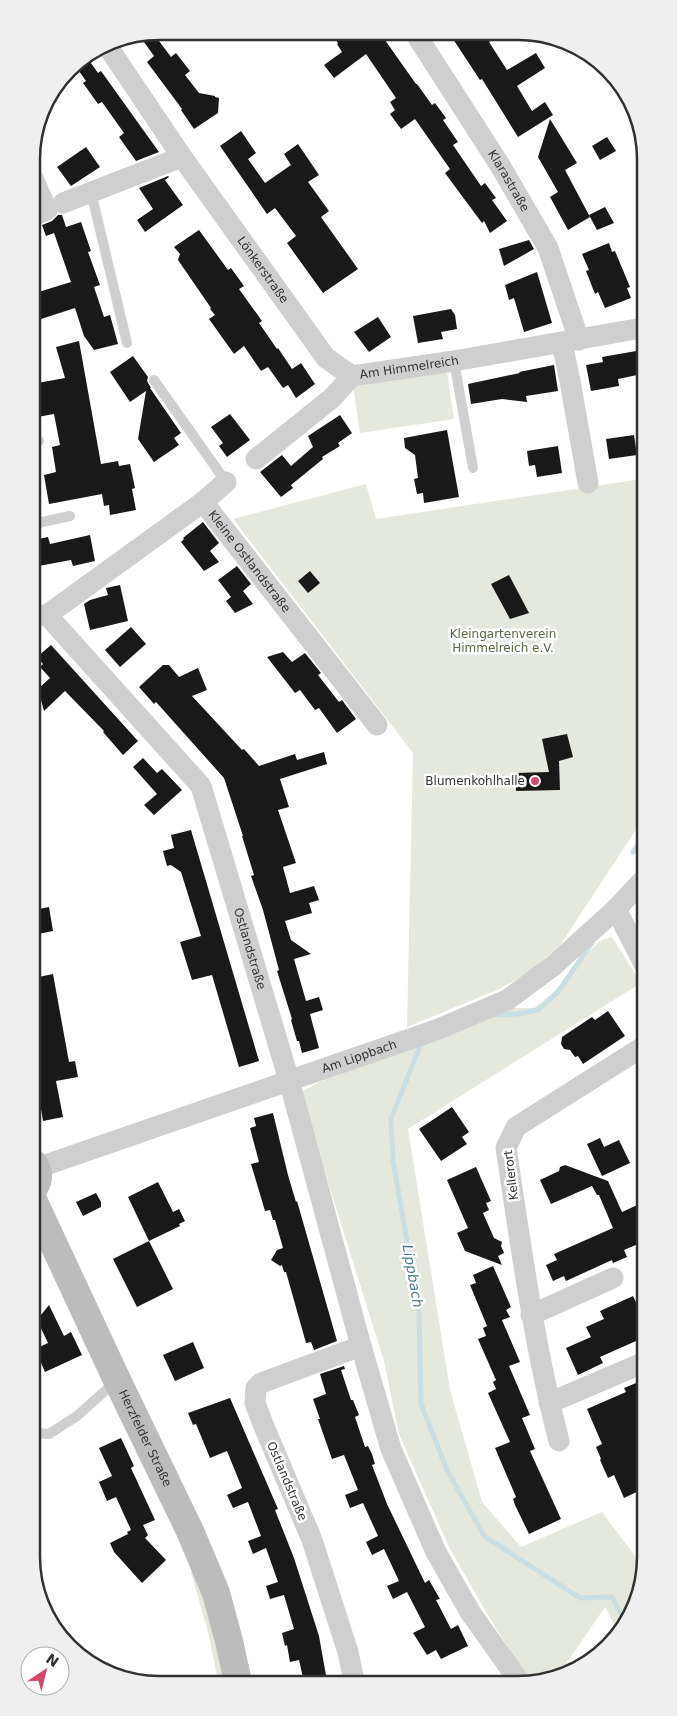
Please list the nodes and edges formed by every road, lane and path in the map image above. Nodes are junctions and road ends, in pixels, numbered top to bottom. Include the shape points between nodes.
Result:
1 (419, 40) edge
2 (111, 51) edge
3 (182, 157) junction
4 (91, 192) junction
5 (40, 194) edge
6 (63, 203) dead end
7 (40, 213) edge
8 (637, 329) edge
9 (571, 341) junction
10 (127, 343) dead end
11 (454, 361) junction
12 (352, 376) junction
13 (154, 380) dead end
14 (256, 458) dead end
15 (473, 468) dead end
16 (226, 482) joint
17 (588, 483) dead end
18 (203, 502) junction
19 (70, 516) dead end
20 (40, 522) edge
21 (40, 616) edge
22 (377, 725) dead end
23 (637, 887) edge
24 (616, 910) junction
25 (637, 950) edge
26 (637, 1050) edge
27 (289, 1080) junction
28 (40, 1172) edge
29 (40, 1215) edge
30 (613, 1278) dead end
31 (531, 1315) junction
32 (361, 1346) junction
33 (637, 1365) edge
34 (117, 1380) junction
35 (549, 1403) junction
36 (40, 1433) edge
37 (559, 1441) dead end
38 (237, 1676) edge
39 (353, 1676) edge
40 (515, 1676) edge

1 - 9 street, Klarastraße via 501,167 548,248
2 - 3 street, Lönkerstraße
3 - 4 street
3 - 12 street, Lönkerstraße via 326,358
4 - 6 street
4 - 10 lane
5 - 7 street via 47,210
8 - 9 street, Am Himmelreich
9 - 11 street, Am Himmelreich
9 - 17 street via 570,381
11 - 12 street, Am Himmelreich
11 - 15 lane
12 - 14 street, Am Himmelreich via 332,398
13 - 16 lane
16 - 18 street
18 - 21 street, Kleine Ostlandstraße
18 - 22 street, Kleine Ostlandstraße
19 - 20 lane
21 - 27 street, Ostlandstraße via 201,786
23 - 24 street, Am Lippbach
24 - 25 street
24 - 27 street, Am Lippbach via 553,966 507,1000 436,1030
26 - 31 street, Kellerort via 516,1127 506,1148
27 - 28 street, Am Lippbach
27 - 32 street, Ostlandstraße
29 - 34 main road, Herzfelder Straße
30 - 31 street
31 - 35 street, Kellerort
32 - 39 street, Ostlandstraße via 261,1383 255,1395 263,1424 312,1540
32 - 40 street, Ostlandstraße via 391,1449 436,1552 470,1612
33 - 35 street
34 - 36 lane via 77,1416 49,1434
34 - 38 main road, Herzfelder Straße via 190,1531 216,1593
35 - 37 street, Kellerort

